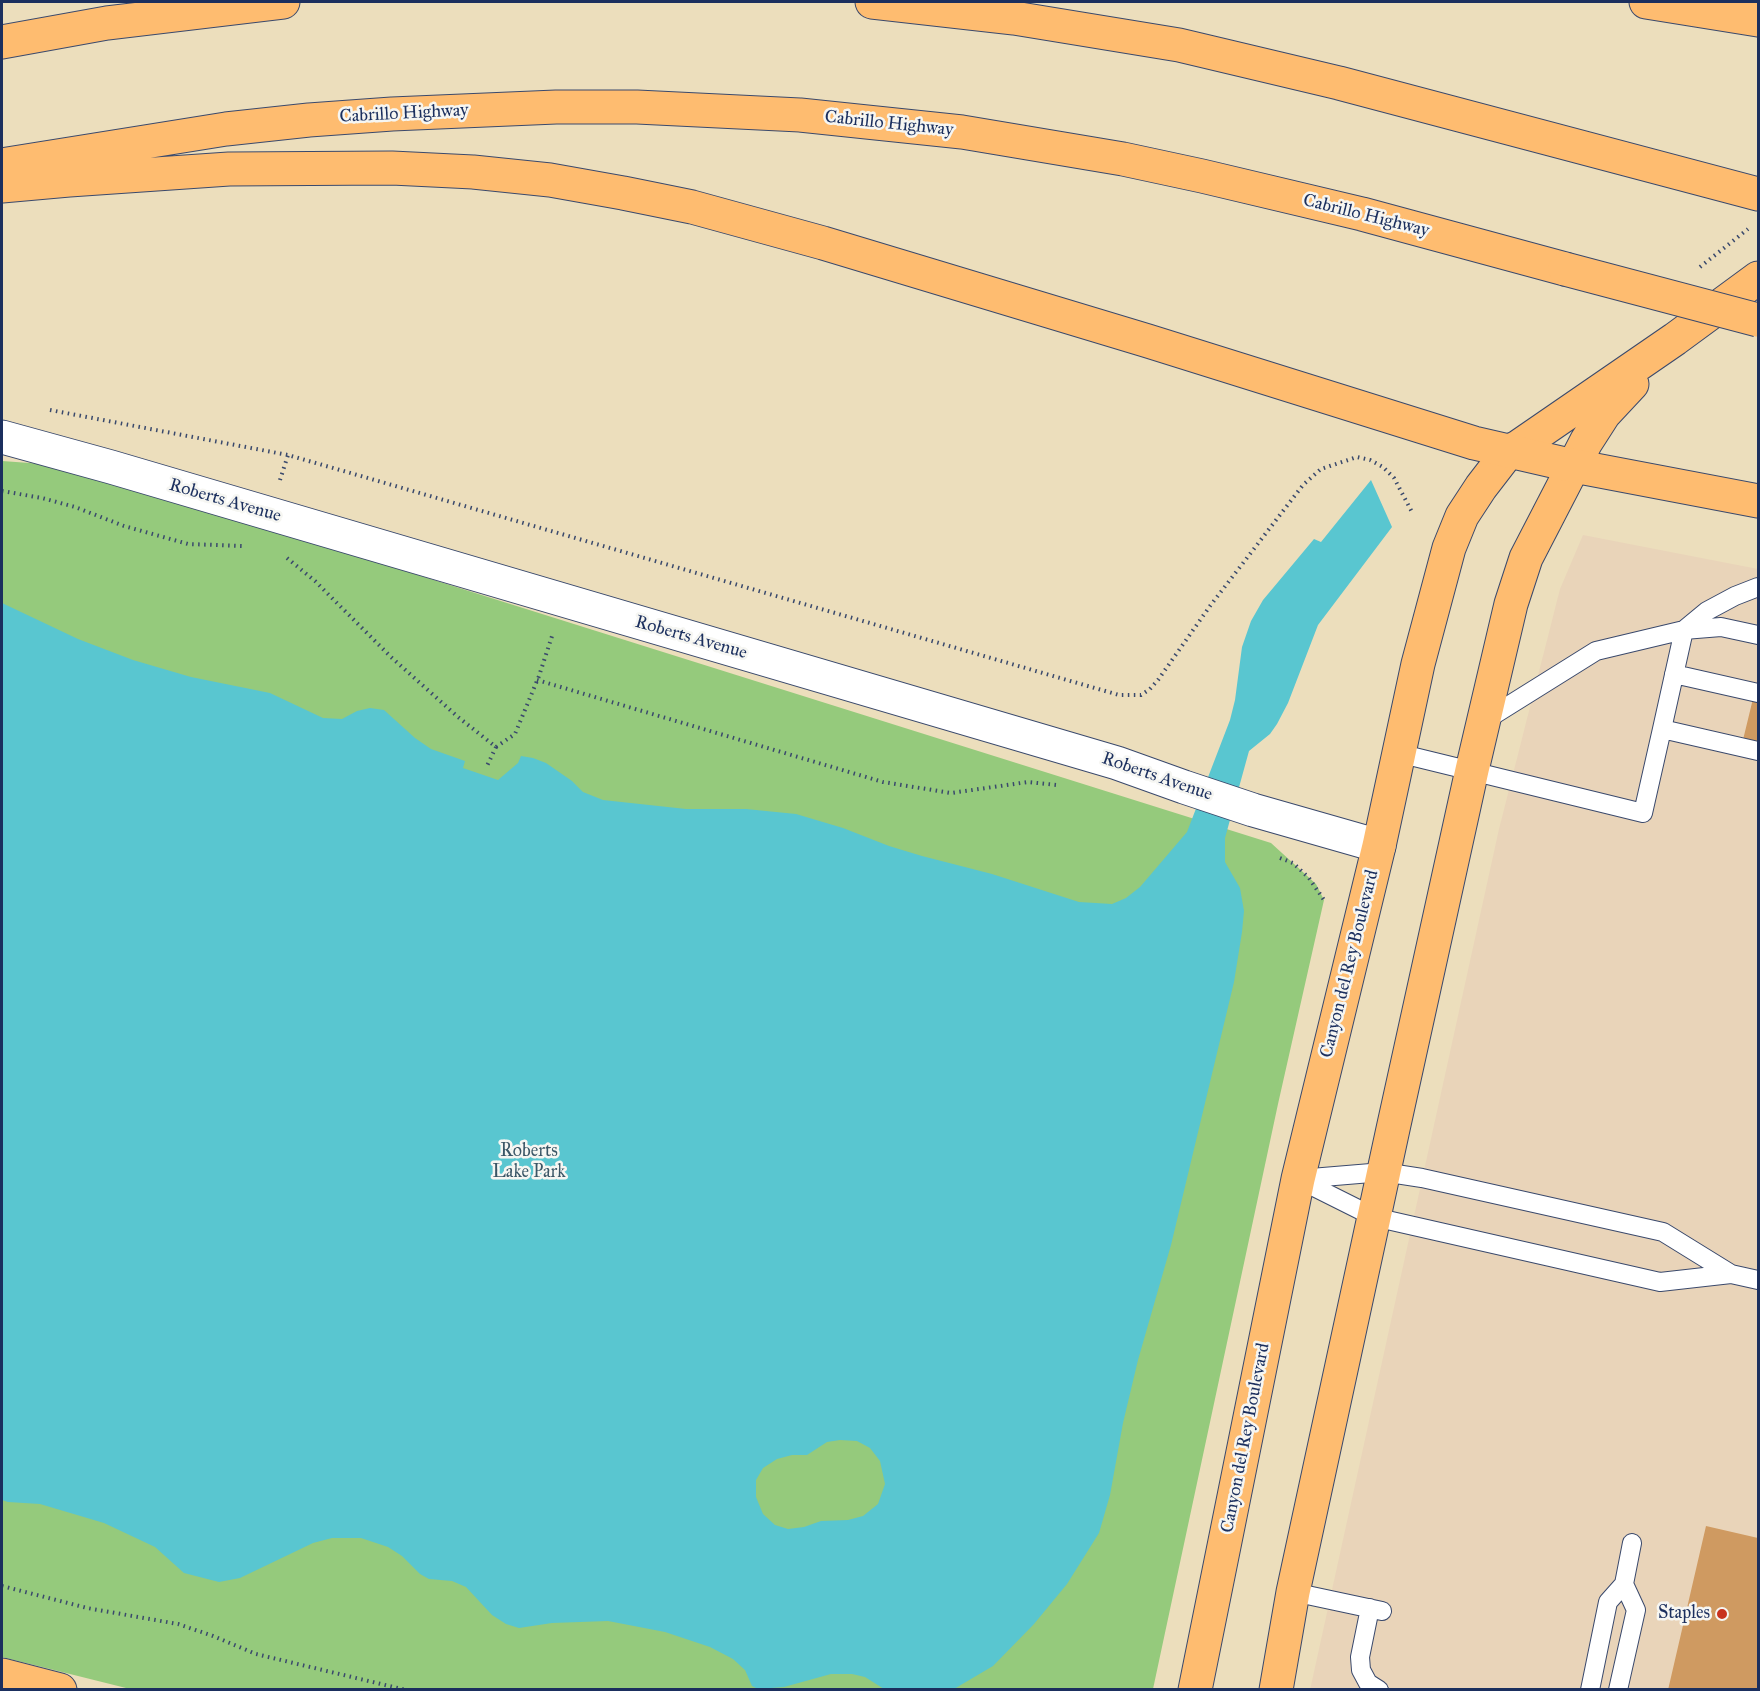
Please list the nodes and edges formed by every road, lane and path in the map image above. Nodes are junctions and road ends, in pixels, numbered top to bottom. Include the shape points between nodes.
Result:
1 (230, 2) edge
2 (283, 2) edge
3 (872, 2) edge
4 (1646, 2) edge
5 (190, 12) junction
6 (1758, 20) edge
7 (2, 42) edge
8 (2, 165) edge
9 (2, 186) edge
10 (1758, 194) edge
11 (1758, 278) edge
12 (1758, 320) edge
13 (1674, 339) junction
14 (45, 409) dead end
15 (2, 437) edge
16 (1508, 452) junction
17 (1574, 466) junction
18 (1758, 501) edge
19 (1412, 512) dead end
20 (279, 551) dead end
21 (1758, 588) edge
22 (564, 600) junction
23 (1683, 630) junction
24 (1758, 635) edge
25 (1674, 674) junction
26 (537, 680) junction
27 (1758, 693) edge
28 (1484, 721) junction
29 (1662, 729) junction
30 (496, 747) junction
31 (1758, 751) edge
32 (1398, 753) junction
33 (486, 768) dead end
34 (1472, 770) junction
35 (1061, 786) dead end
36 (1379, 846) junction
37 (1274, 855) dead end
38 (1324, 900) dead end
39 (1383, 1172) junction
40 (1298, 1179) junction
41 (1374, 1217) junction
42 (1731, 1274) junction
43 (1758, 1280) edge
44 (1632, 1543) dead end
45 (1624, 1584) junction
46 (2, 1586) edge
47 (1293, 1592) junction
48 (2, 1676) edge
49 (60, 1689) edge
50 (406, 1689) edge
51 (1195, 1689) edge
52 (1276, 1689) edge
53 (1379, 1689) edge
54 (1590, 1689) edge
55 (1618, 1689) edge

1 - 5 main road
2 - 5 main road
3 - 10 main road via 1026,20 1179,45 1339,83
4 - 6 main road
5 - 7 main road
8 - 12 main road, Cabrillo Highway, bridge via 226,129 392,114 637,107 800,115 962,132 1123,159 1362,214
9 - 16 main road via 229,169 392,168 550,180 692,207 823,243
11 - 13 main road, Canyon del Rey Boulevard
13 - 16 main road, Canyon del Rey Boulevard
13 - 17 main road, Canyon del Rey Boulevard via 1604,414
14 - 19 path via 288,455 1119,695 1141,694 1150,689 1303,485 1321,469 1357,457 1370,460 1394,478
15 - 22 street, Roberts Avenue
16 - 17 main road
16 - 32 main road, Canyon del Rey Boulevard via 1462,516 1449,548
17 - 18 main road
17 - 28 main road, Canyon del Rey Boulevard via 1526,558 1511,604
20 - 30 path via 391,657
21 - 23 lane via 1707,611
22 - 26 path
22 - 36 street, Roberts Avenue via 1117,763 1253,810
23 - 24 lane via 1721,627
23 - 25 lane
23 - 28 lane via 1596,651
25 - 27 lane
25 - 29 lane
26 - 30 path via 515,734
26 - 35 path via 883,782 951,793 1028,782
28 - 34 main road, Canyon del Rey Boulevard
29 - 31 lane
29 - 34 lane via 1643,813
30 - 33 path
32 - 34 lane
32 - 36 main road, Canyon del Rey Boulevard
34 - 39 main road, Canyon del Rey Boulevard
36 - 40 main road, Canyon del Rey Boulevard
37 - 38 path via 1293,863 1310,878
39 - 40 lane
39 - 41 main road, Canyon del Rey Boulevard
39 - 42 lane via 1663,1232
40 - 41 lane
40 - 51 main road, Canyon del Rey Boulevard
41 - 42 lane via 1660,1282
41 - 47 main road, Canyon del Rey Boulevard
42 - 43 lane
44 - 45 lane
45 - 54 lane via 1608,1602
45 - 55 lane via 1636,1610
46 - 50 path via 87,1608 178,1624 256,1654
47 - 52 main road, Canyon del Rey Boulevard
47 - 53 lane via 1376,1609 1360,1657 1368,1683
48 - 49 main road

